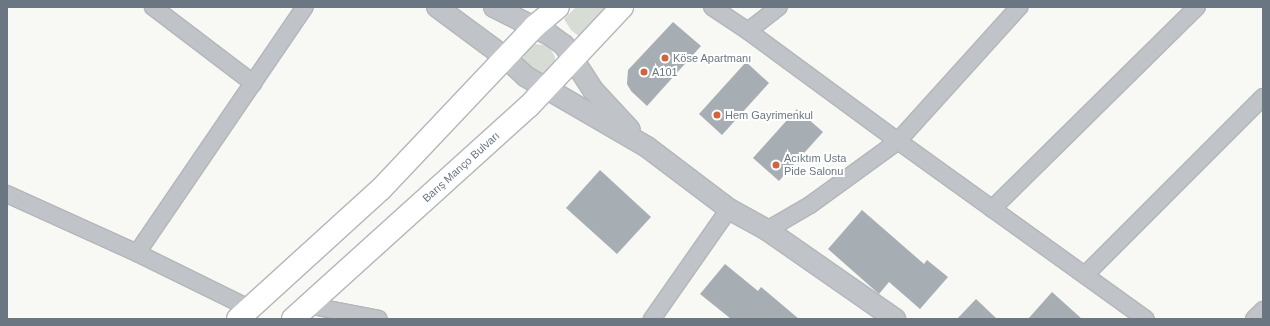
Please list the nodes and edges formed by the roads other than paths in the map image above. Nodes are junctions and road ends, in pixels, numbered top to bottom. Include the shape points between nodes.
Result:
1 (153, 7) edge
2 (305, 7) edge
3 (437, 7) edge
4 (494, 7) edge
5 (558, 7) edge
6 (622, 7) edge
7 (712, 7) edge
8 (779, 7) edge
9 (1019, 7) edge
10 (1197, 7) edge
11 (534, 28) junction
12 (748, 31) junction
13 (506, 58) junction
14 (574, 59) junction
15 (253, 83) junction
16 (546, 89) junction
17 (1263, 97) edge
18 (898, 141) junction
19 (647, 147) junction
20 (7, 194) edge
21 (729, 209) junction
22 (992, 209) junction
23 (767, 230) junction
24 (137, 253) junction
25 (1085, 275) junction
26 (1263, 310) edge
27 (300, 312) edge
28 (244, 314) edge
29 (380, 319) edge
30 (652, 319) edge
31 (894, 319) edge
32 (1146, 319) edge
33 (1254, 319) edge

1 - 15 street
2 - 15 street
3 - 13 street
4 - 11 street
5 - 11 highway
6 - 14 highway, Barış Manço Bulvarı
7 - 12 street
8 - 12 street
9 - 18 street
10 - 22 street
11 - 13 highway
11 - 14 street via 558,40
12 - 18 street
13 - 16 street via 525,76
13 - 28 highway via 382,189
14 - 16 highway, Barış Manço Bulvarı
14 - 19 street via 593,90
15 - 24 street
16 - 19 street
16 - 27 highway, Barış Manço Bulvarı
17 - 25 street
18 - 22 street
18 - 23 street via 810,205
19 - 21 street
20 - 24 street
21 - 23 street
21 - 30 street
22 - 25 street
23 - 31 street
24 - 28 street
25 - 32 street
26 - 33 street
27 - 29 street

